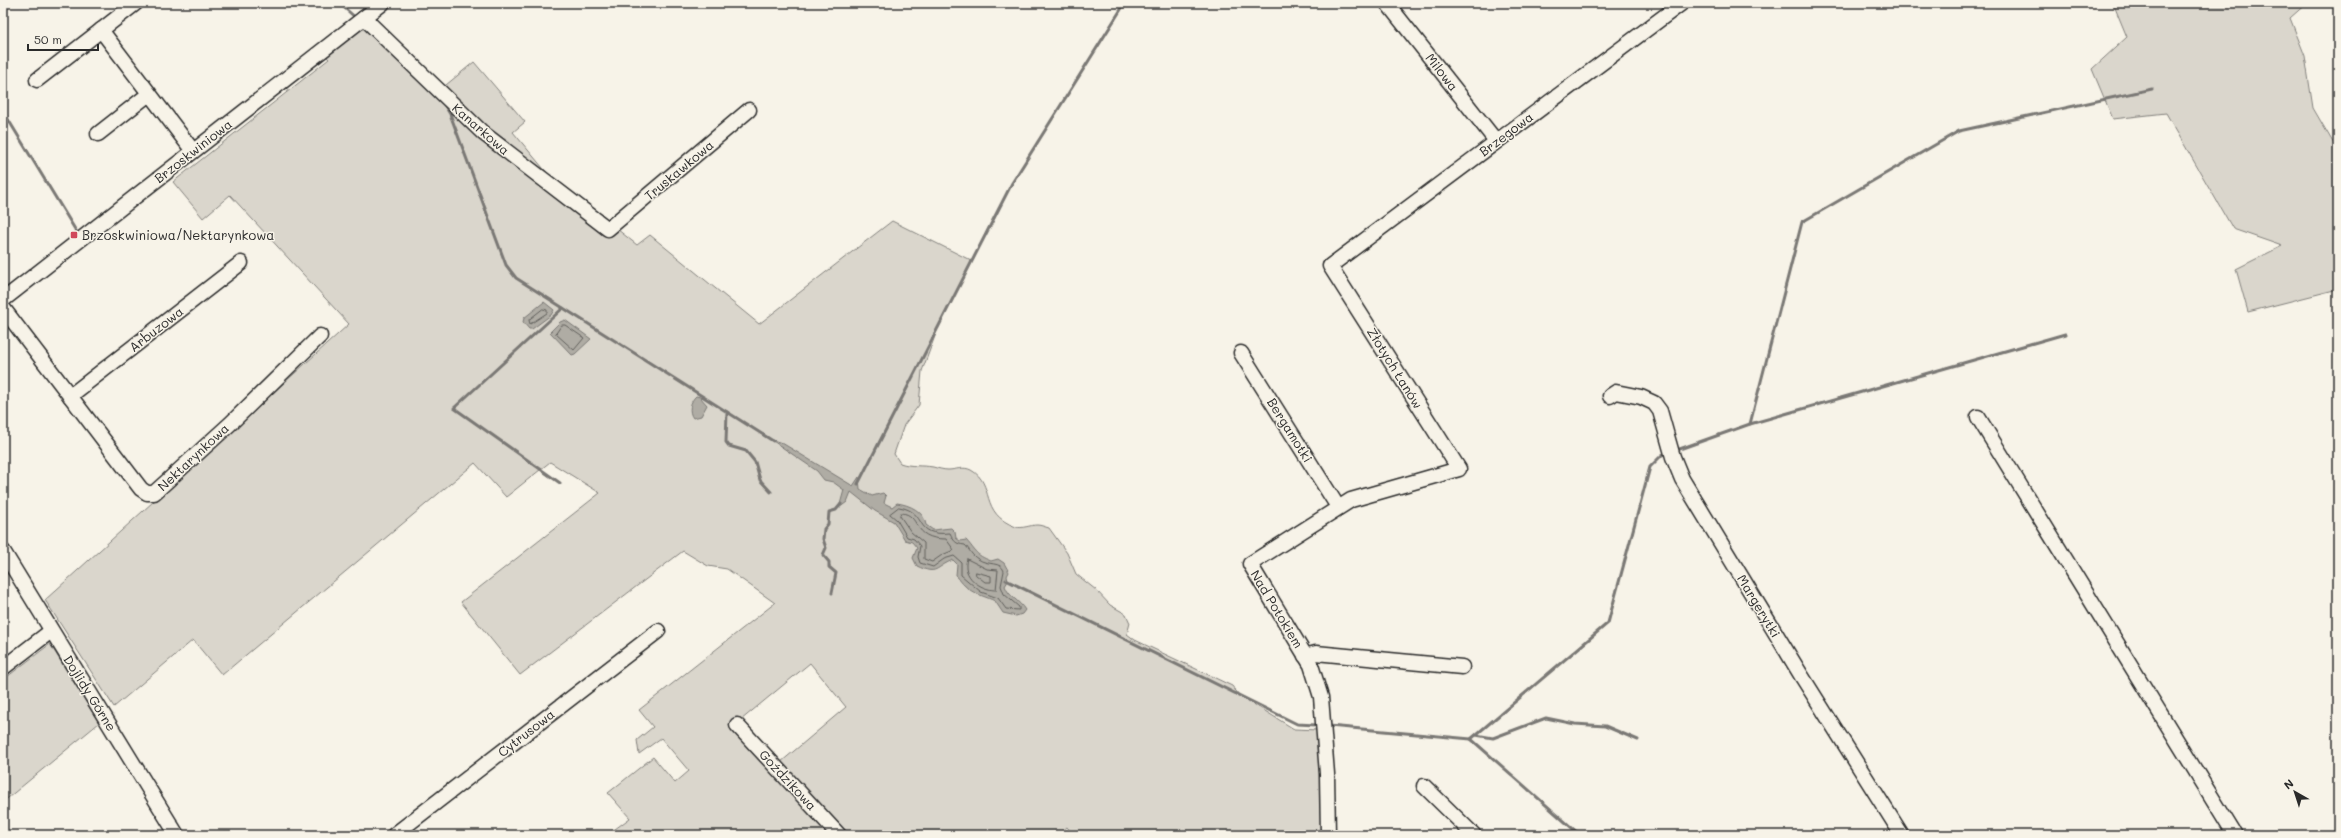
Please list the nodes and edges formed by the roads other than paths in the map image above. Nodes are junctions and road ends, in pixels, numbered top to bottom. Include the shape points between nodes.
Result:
1 (136, 3) edge
2 (383, 3) edge
3 (1387, 3) edge
4 (1682, 3) edge
5 (364, 18) junction
6 (100, 30) junction
7 (36, 80) dead end
8 (149, 94) junction
9 (750, 110) dead end
10 (98, 134) dead end
11 (1496, 141) junction
12 (193, 151) junction
13 (608, 229) joint
14 (241, 263) dead end
15 (1330, 266) joint
16 (3, 300) edge
17 (3, 308) edge
18 (320, 336) dead end
19 (1241, 352) dead end
20 (1613, 394) dead end
21 (70, 396) junction
22 (1978, 417) dead end
23 (1459, 469) joint
24 (1338, 507) junction
25 (4, 558) edge
26 (51, 631) junction
27 (658, 632) dead end
28 (1305, 656) junction
29 (1462, 667) dead end
30 (3, 668) edge
31 (737, 725) dead end
32 (1424, 786) dead end
33 (177, 835) edge
34 (394, 835) edge
35 (839, 835) edge
36 (1328, 835) edge
37 (1474, 835) edge
38 (1902, 835) edge
39 (2235, 835) edge

1 - 6 street
2 - 5 street, Brzoskwiniowa
3 - 11 street, Milowa
4 - 11 street, Brzegowa
5 - 12 street, Brzoskwiniowa
5 - 13 street, Kanarkowa via 483,133
6 - 7 street
6 - 8 street
8 - 10 street
8 - 12 street
9 - 13 street, Truskawkowa
11 - 15 street, Brzegowa
12 - 16 street, Brzoskwiniowa
14 - 21 street, Arbuzowa
15 - 23 street, Złotych Łanów
17 - 21 street, Nektarynkowa
18 - 21 street, Nektarynkowa via 230,424 154,493 147,493 141,489
19 - 24 street, Bergamotki
20 - 38 street, Margerytki via 1641,397 1654,403 1660,411 1672,457 1682,480
22 - 39 street
23 - 24 street, Nad Potokiem via 1351,500
24 - 28 street, Nad Potokiem via 1250,564
25 - 26 street, Dojlidy Górne
26 - 30 street
26 - 33 street, Dojlidy Górne
27 - 34 street, Cytrusowa
28 - 29 street via 1316,653
28 - 36 street, Nad Potokiem via 1321,697 1327,774
31 - 35 street, Goździkowa
32 - 37 street

